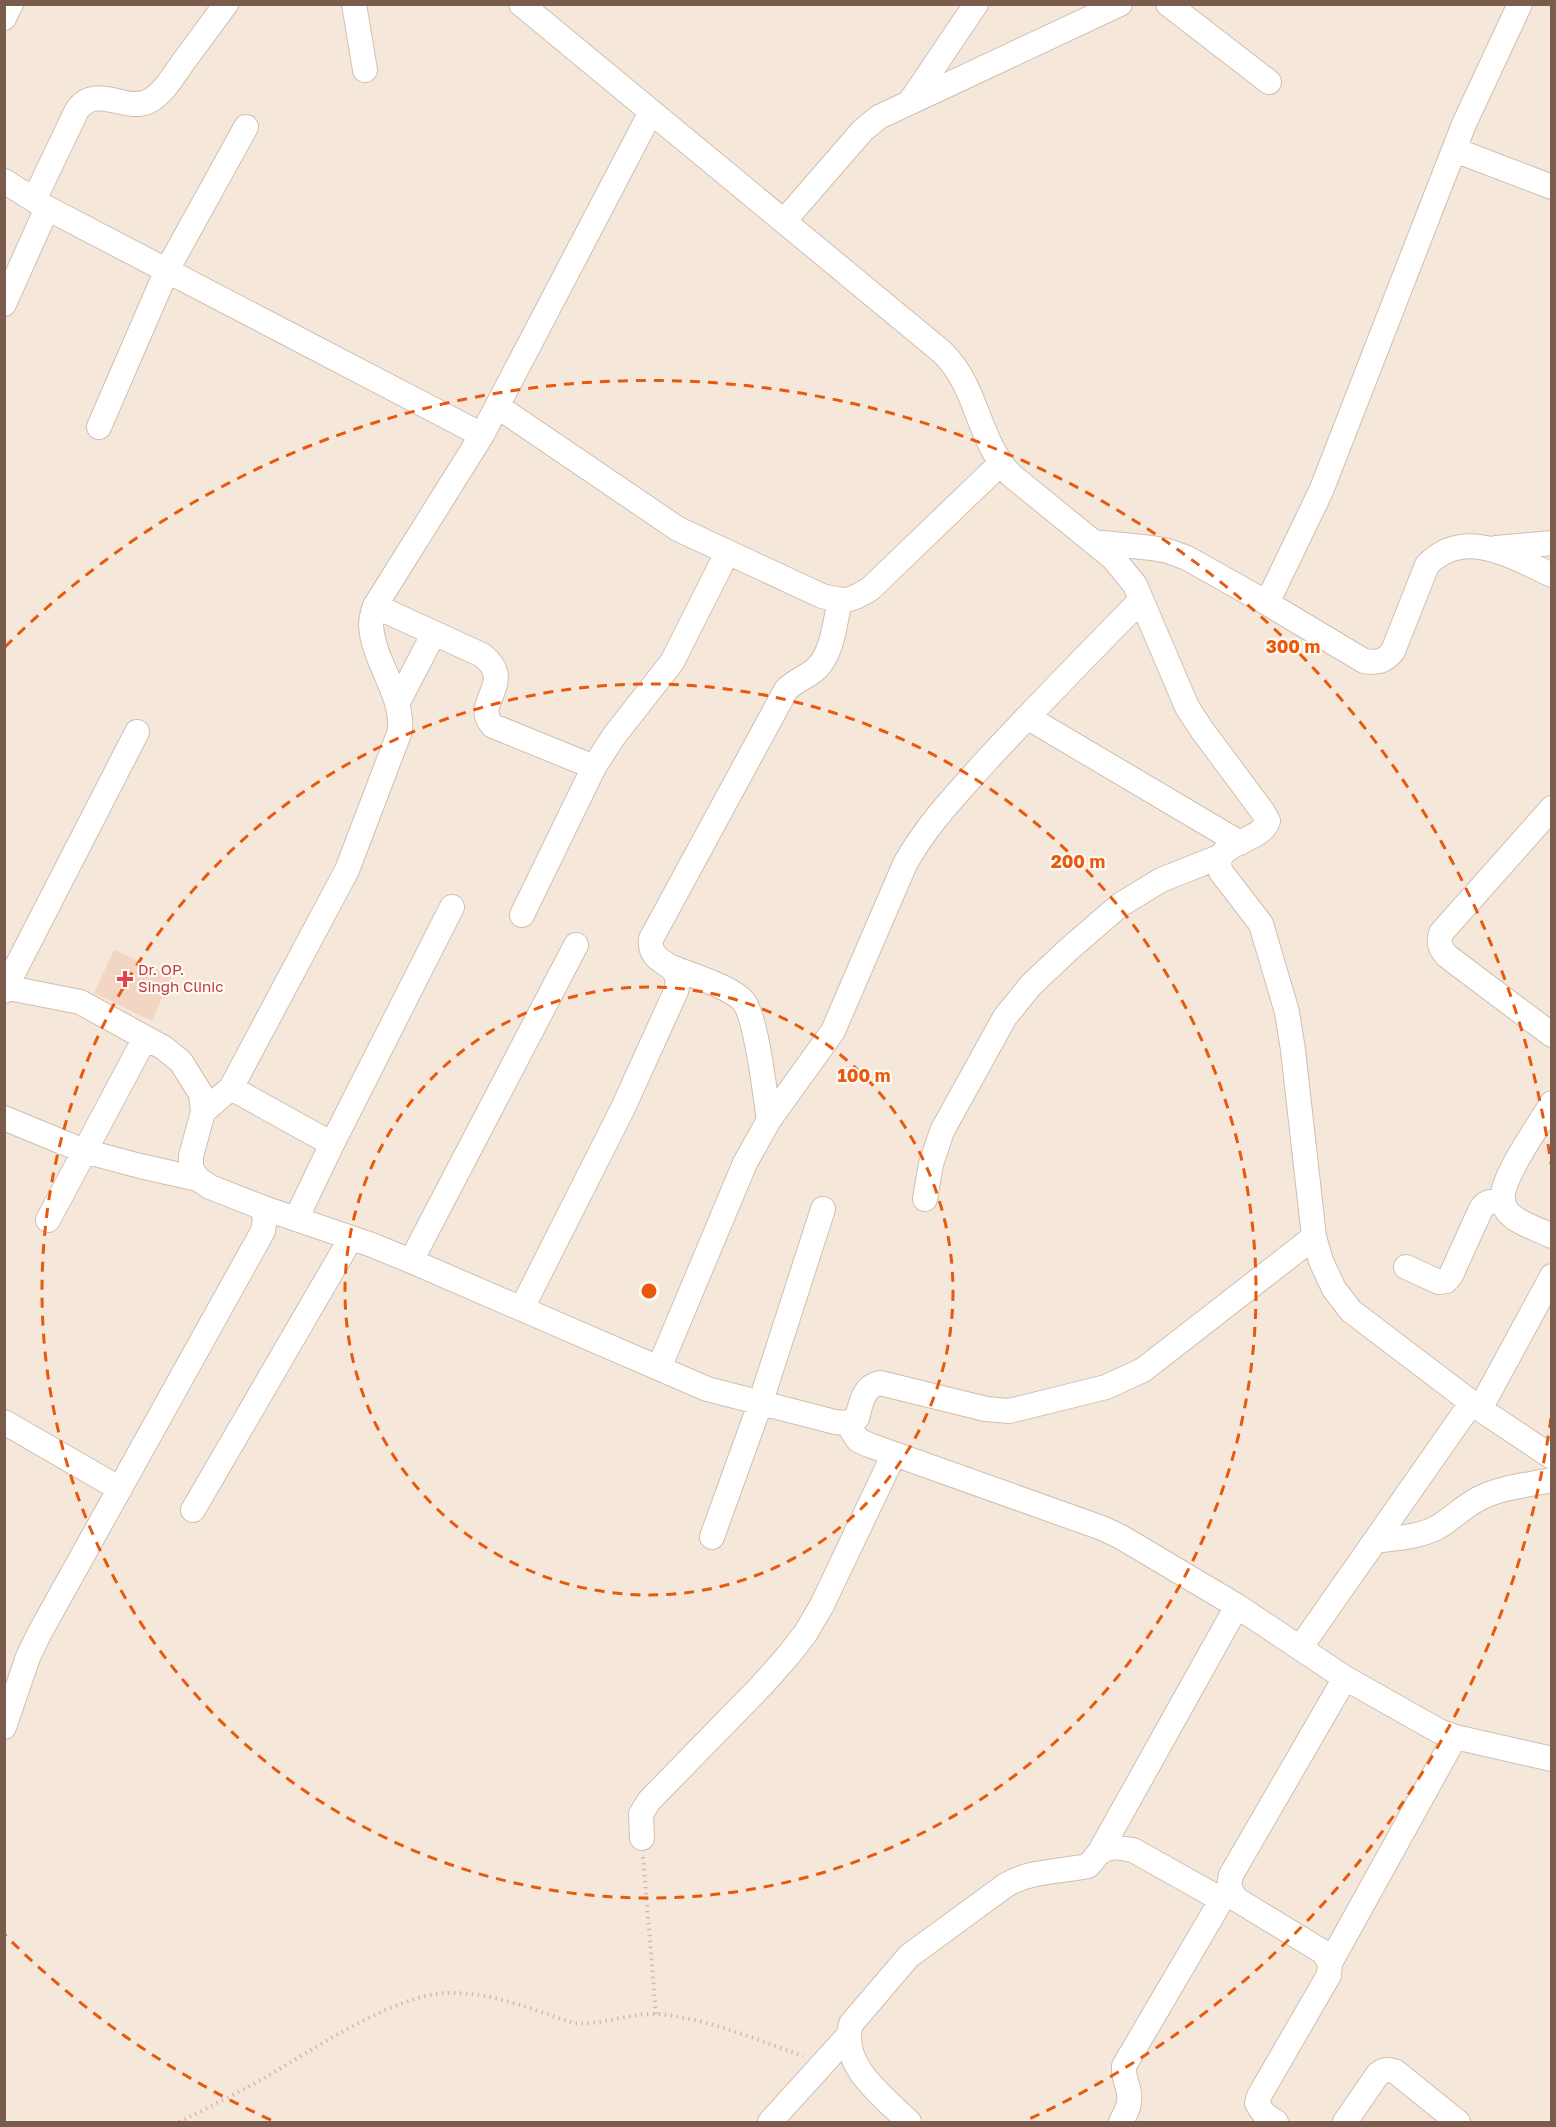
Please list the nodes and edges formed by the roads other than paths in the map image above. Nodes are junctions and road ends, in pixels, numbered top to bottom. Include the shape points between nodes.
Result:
1 (11, 4) edge
2 (226, 4) edge
3 (354, 4) edge
4 (521, 4) edge
5 (976, 4) edge
6 (1120, 4) edge
7 (1168, 4) edge
8 (1520, 4) edge
9 (4, 18) edge
10 (365, 69) dead end
11 (1269, 82) dead end
12 (910, 102) junction
13 (651, 112) junction
14 (246, 127) dead end
15 (1455, 150) junction
16 (4, 181) edge
17 (1551, 187) edge
18 (41, 204) junction
19 (784, 222) junction
20 (167, 270) junction
21 (4, 304) edge
22 (497, 406) junction
23 (99, 427) dead end
24 (482, 435) junction
25 (1000, 464) junction
26 (1093, 542) junction
27 (1551, 543) edge
28 (1494, 548) junction
29 (727, 553) junction
30 (1551, 575) edge
31 (840, 600) junction
32 (1140, 602) junction
33 (1267, 603) junction
34 (375, 606) junction
35 (434, 633) junction
36 (398, 702) junction
37 (1027, 717) junction
38 (137, 732) dead end
39 (594, 767) junction
40 (1551, 808) edge
41 (1240, 843) junction
42 (1219, 857) junction
43 (452, 907) dead end
44 (522, 915) dead end
45 (576, 945) dead end
46 (674, 968) junction
47 (5, 989) edge
48 (1551, 1035) edge
49 (145, 1038) junction
50 (231, 1088) junction
51 (1551, 1102) edge
52 (203, 1112) junction
53 (4, 1118) edge
54 (769, 1120) junction
55 (332, 1143) junction
56 (84, 1150) junction
57 (198, 1179) junction
58 (925, 1199) dead end
59 (1503, 1203) junction
60 (261, 1207) junction
61 (823, 1209) dead end
62 (48, 1220) dead end
63 (296, 1220) junction
64 (1551, 1236) edge
65 (1314, 1237) junction
66 (351, 1238) junction
67 (411, 1261) junction
68 (1406, 1267) dead end
69 (1551, 1276) edge
70 (522, 1308) junction
71 (659, 1368) junction
72 (760, 1404) junction
73 (1476, 1406) junction
74 (4, 1422) edge
75 (848, 1423) junction
76 (894, 1454) junction
77 (1551, 1457) edge
78 (1551, 1480) edge
79 (120, 1489) junction
80 (193, 1510) dead end
81 (712, 1537) dead end
82 (1375, 1541) junction
83 (1237, 1606) junction
84 (1300, 1648) junction
85 (1345, 1678) junction
86 (4, 1727) edge
87 (1455, 1737) junction
88 (1551, 1758) edge
89 (642, 1838) road end
90 (1099, 1853) junction
91 (1225, 1894) junction
92 (1330, 1963) junction
93 (848, 2036) junction
94 (770, 2122) edge
95 (909, 2122) edge
96 (1121, 2122) edge
97 (1276, 2122) edge
98 (1345, 2122) edge
99 (1458, 2122) edge

1 - 9 street
2 - 18 street via 166,87 149,101 134,104 96,98 82,102
3 - 10 street
4 - 13 street
5 - 12 street
6 - 12 street
7 - 11 street
8 - 15 street
12 - 19 street via 870,123
13 - 19 street
13 - 22 street
14 - 20 street
15 - 17 street
15 - 33 street via 1321,490
16 - 18 street
18 - 20 street
18 - 21 street
19 - 25 street via 953,363
20 - 23 street
20 - 24 street
22 - 24 street
22 - 29 street via 658,517
24 - 34 street
25 - 26 street
25 - 31 street via 870,589 853,599
26 - 32 street via 1123,568 1135,585
26 - 33 street via 1168,551
27 - 28 street
28 - 30 street
28 - 33 street via 1454,548 1436,555 1427,565 1393,651 1386,660 1376,663 1364,661
29 - 31 street via 822,596
29 - 39 street via 672,662
31 - 46 street via 830,644 819,666 786,690 651,939 653,954
32 - 37 street
32 - 41 street via 1191,713 1268,821 1258,834
34 - 35 street
34 - 36 street via 371,623 374,641
35 - 36 street
35 - 39 street via 491,662 496,682 485,712 486,720 493,726
36 - 50 street via 400,731 347,870
37 - 41 street
37 - 54 street via 917,842 833,1030
38 - 47 street
39 - 44 street
40 - 48 street via 1441,933 1439,940 1447,956
41 - 42 street via 1224,850
42 - 58 street via 1161,880 1120,905 1017,1001 942,1131
42 - 65 street via 1221,873 1261,924 1287,1012
43 - 55 street
45 - 67 street
46 - 54 street via 732,992 744,1002 753,1024
46 - 70 street via 678,975 676,991 623,1108
47 - 49 street via 80,1002
49 - 52 street via 181,1062 201,1094
49 - 56 street
50 - 52 street
50 - 55 street
51 - 59 street via 1508,1176
52 - 57 street via 191,1156 191,1168
53 - 56 street
54 - 71 street via 745,1163
55 - 63 street
56 - 57 street
56 - 62 street
57 - 60 street
59 - 64 street via 1518,1219
59 - 68 street via 1485,1203 1446,1281 1439,1282
60 - 63 street
60 - 79 street via 265,1218 263,1231
61 - 72 street
63 - 66 street
65 - 73 street via 1334,1289 1351,1311
65 - 75 street via 1143,1370 1106,1387 1009,1412 872,1384 857,1418
66 - 67 street
66 - 80 street
67 - 70 street
69 - 73 street
70 - 71 street
71 - 72 street via 707,1389
72 - 75 street
72 - 81 street
73 - 77 street
73 - 82 street
74 - 79 street
75 - 76 street via 858,1440
76 - 83 street via 1102,1528
76 - 89 street via 805,1634 762,1685 649,1801 641,1814
78 - 82 street via 1486,1496 1422,1533
79 - 86 street via 28,1657
82 - 84 street
83 - 84 street
83 - 90 street
84 - 85 street
85 - 87 street via 1424,1724
85 - 91 street via 1231,1875
87 - 88 street
87 - 92 street
90 - 91 street via 1115,1847 1133,1850
90 - 93 street via 1088,1866 1027,1875 996,1892 903,1961 858,2014
91 - 92 street via 1323,1952
91 - 96 street via 1124,2066 1129,2103
92 - 97 street via 1329,1975 1259,2096 1261,2110
93 - 94 street
93 - 95 street via 851,2055 865,2078
98 - 99 street via 1383,2070 1396,2072

